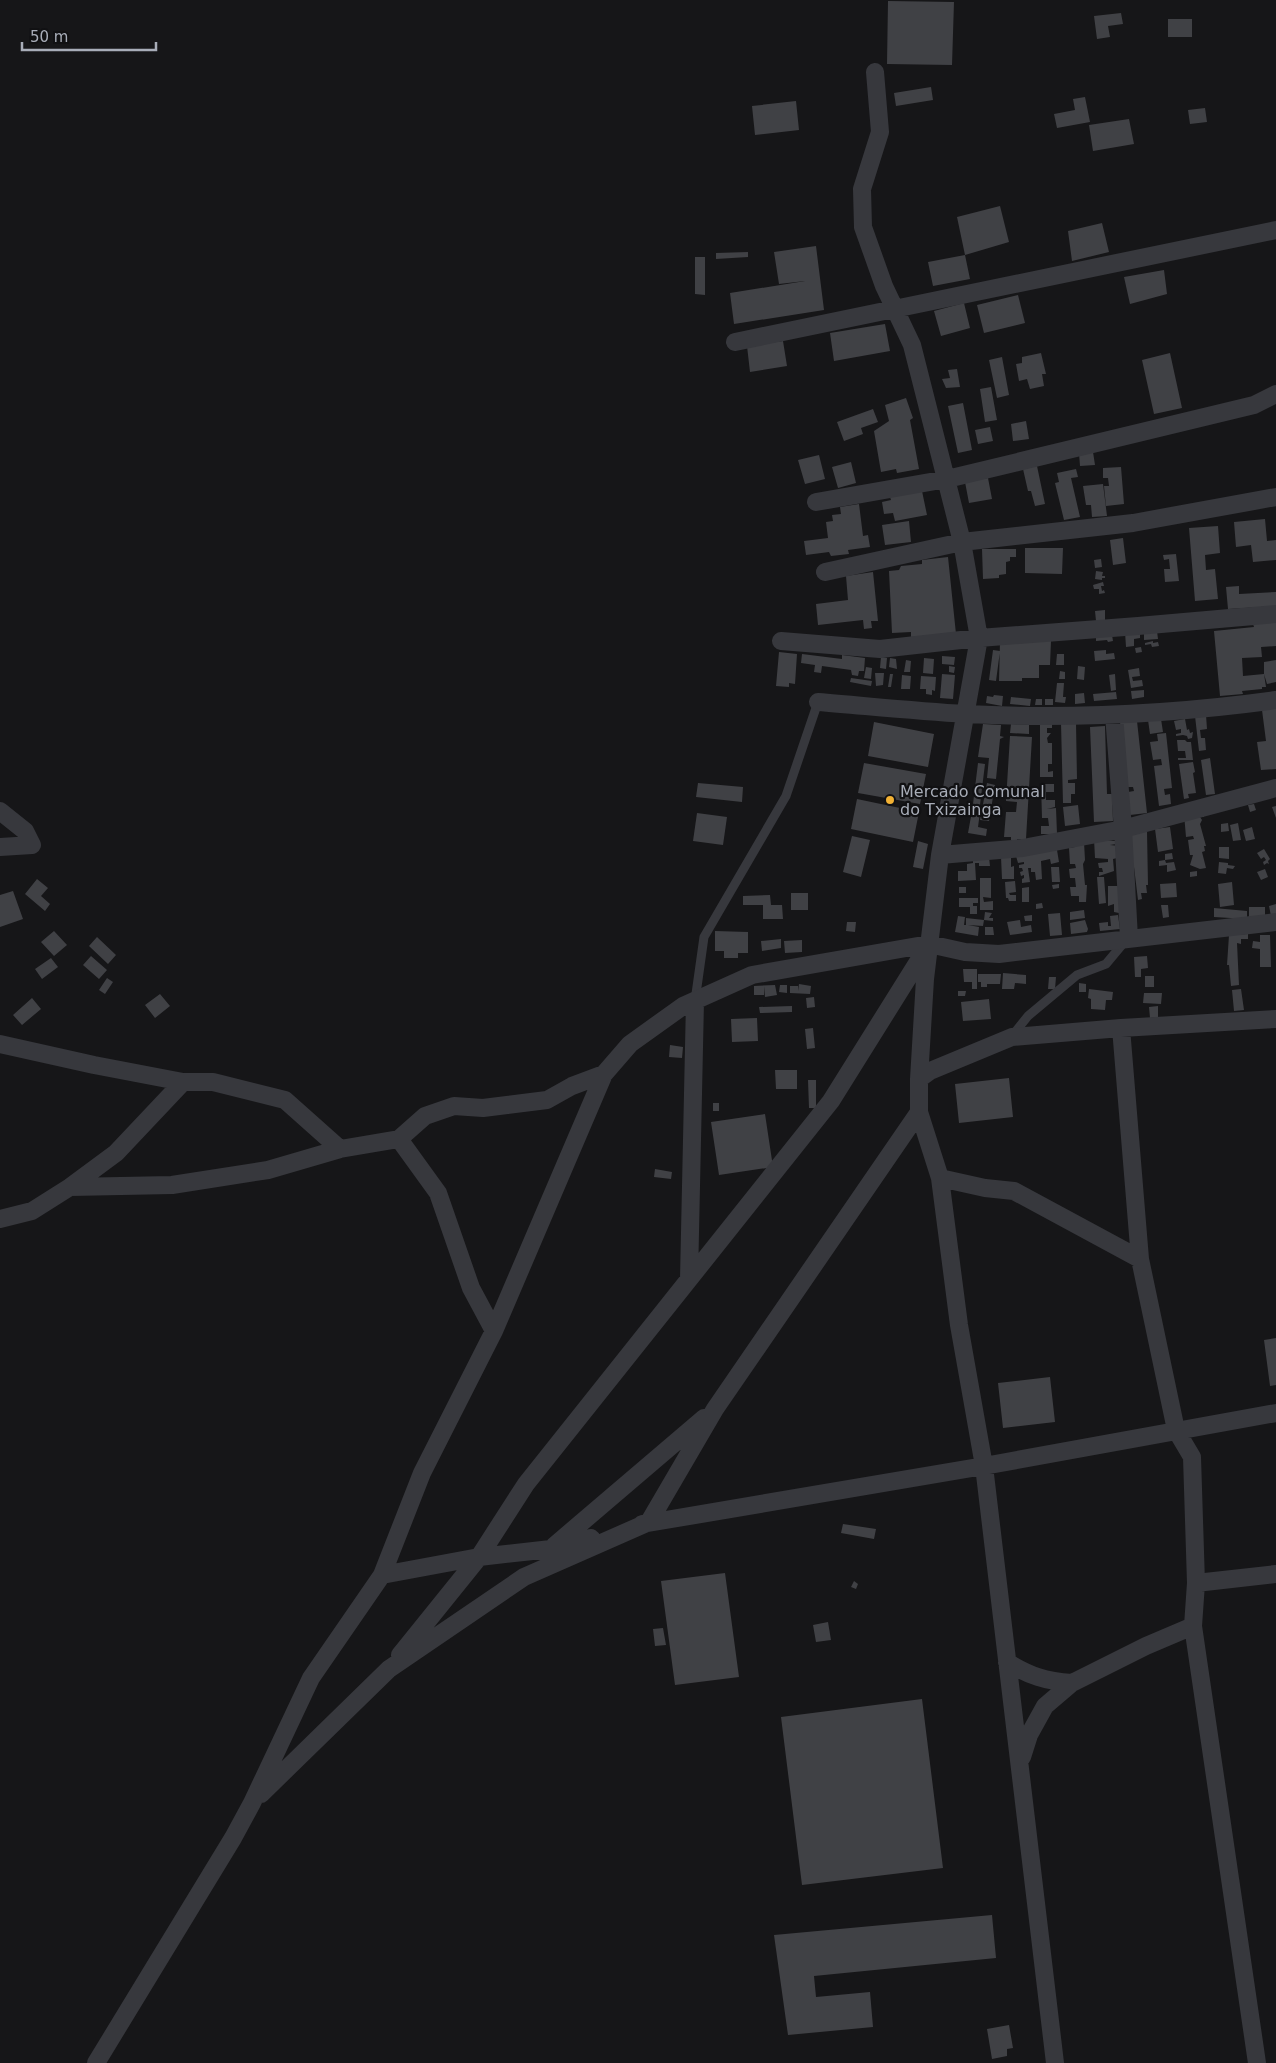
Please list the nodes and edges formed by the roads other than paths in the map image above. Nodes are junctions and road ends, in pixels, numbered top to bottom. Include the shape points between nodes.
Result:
1 (875, 72) dead end
2 (1276, 230) edge
3 (896, 309) junction
4 (735, 342) dead end
5 (1276, 394) edge
6 (946, 478) junction
7 (1276, 497) edge
8 (816, 502) dead end
9 (962, 542) junction
10 (825, 572) dead end
11 (1276, 614) edge
12 (979, 638) junction
13 (781, 641) dead end
14 (1276, 700) edge
15 (818, 702) joint
16 (966, 714) junction
17 (1114, 714) junction
18 (1276, 788) edge
19 (0, 811) edge
20 (1123, 829) junction
21 (0, 847) edge
22 (940, 855) junction
23 (1276, 922) edge
24 (1129, 938) junction
25 (929, 944) junction
26 (695, 1001) junction
27 (1276, 1019) edge
28 (1121, 1028) junction
29 (1012, 1037) junction
30 (0, 1044) edge
31 (604, 1074) junction
32 (919, 1079) junction
33 (183, 1082) junction
34 (919, 1112) junction
35 (399, 1139) junction
36 (340, 1149) junction
37 (940, 1178) junction
38 (70, 1187) junction
39 (0, 1219) edge
40 (1140, 1259) junction
41 (689, 1279) junction
42 (494, 1331) junction
43 (715, 1409) junction
44 (1276, 1413) edge
45 (1176, 1430) junction
46 (984, 1466) junction
47 (649, 1522) junction
48 (551, 1549) junction
49 (479, 1557) junction
50 (1276, 1574) edge
51 (382, 1575) junction
52 (524, 1577) junction
53 (1196, 1583) junction
54 (1193, 1626) junction
55 (1007, 1662) junction
56 (389, 1669) junction
57 (1072, 1683) junction
58 (1019, 1765) junction
59 (252, 1803) junction
60 (96, 2063) edge
61 (1055, 2063) edge
62 (1257, 2063) edge

1 - 3 street via 880,132 862,189 863,227 884,286
2 - 3 street
3 - 4 street
3 - 6 street via 912,345
5 - 6 street via 1254,405
6 - 8 street
6 - 9 street
7 - 9 street via 1133,523
9 - 10 street
9 - 12 street
11 - 12 street
12 - 13 street via 880,649
12 - 16 street
14 - 17 street
15 - 16 street
15 - 26 lane via 786,796 704,937
16 - 17 street
16 - 22 street
17 - 20 street
18 - 20 street
19 - 21 street via 25,831 32,845
20 - 22 street via 1023,848
20 - 24 street
22 - 25 street
23 - 24 street
24 - 25 street via 999,954 965,952
24 - 29 lane via 1106,964 1077,975 1028,1016
25 - 26 street via 752,975
25 - 32 street
25 - 41 street via 831,1101
26 - 31 street via 630,1044
26 - 41 street
27 - 28 street
28 - 29 street
28 - 40 street
29 - 32 street via 930,1071
30 - 33 street
31 - 35 street via 547,1100 483,1108 454,1106 425,1116
31 - 42 street
32 - 34 street
33 - 36 street via 213,1082 285,1100
33 - 38 street via 116,1153
34 - 37 street
34 - 43 street
35 - 36 street
35 - 42 street via 438,1193 471,1288
36 - 38 street via 268,1170 172,1185
37 - 40 street via 1014,1191
37 - 46 street via 959,1325
38 - 39 street via 32,1211
40 - 45 street
41 - 49 street via 526,1484
42 - 51 street via 422,1473
43 - 47 street
43 - 48 street
44 - 45 street
45 - 46 street
45 - 53 street via 1192,1457
46 - 47 street
46 - 55 street
47 - 48 street
47 - 52 street
48 - 49 street
48 - 52 street
49 - 51 street
49 - 56 street
50 - 53 street
51 - 59 street via 311,1678
52 - 56 street
53 - 54 street
54 - 57 street
54 - 62 street
55 - 57 street via 1034,1677
55 - 58 street
56 - 59 street
57 - 58 street via 1045,1706 1029,1735
58 - 61 street
59 - 60 street via 234,1838

